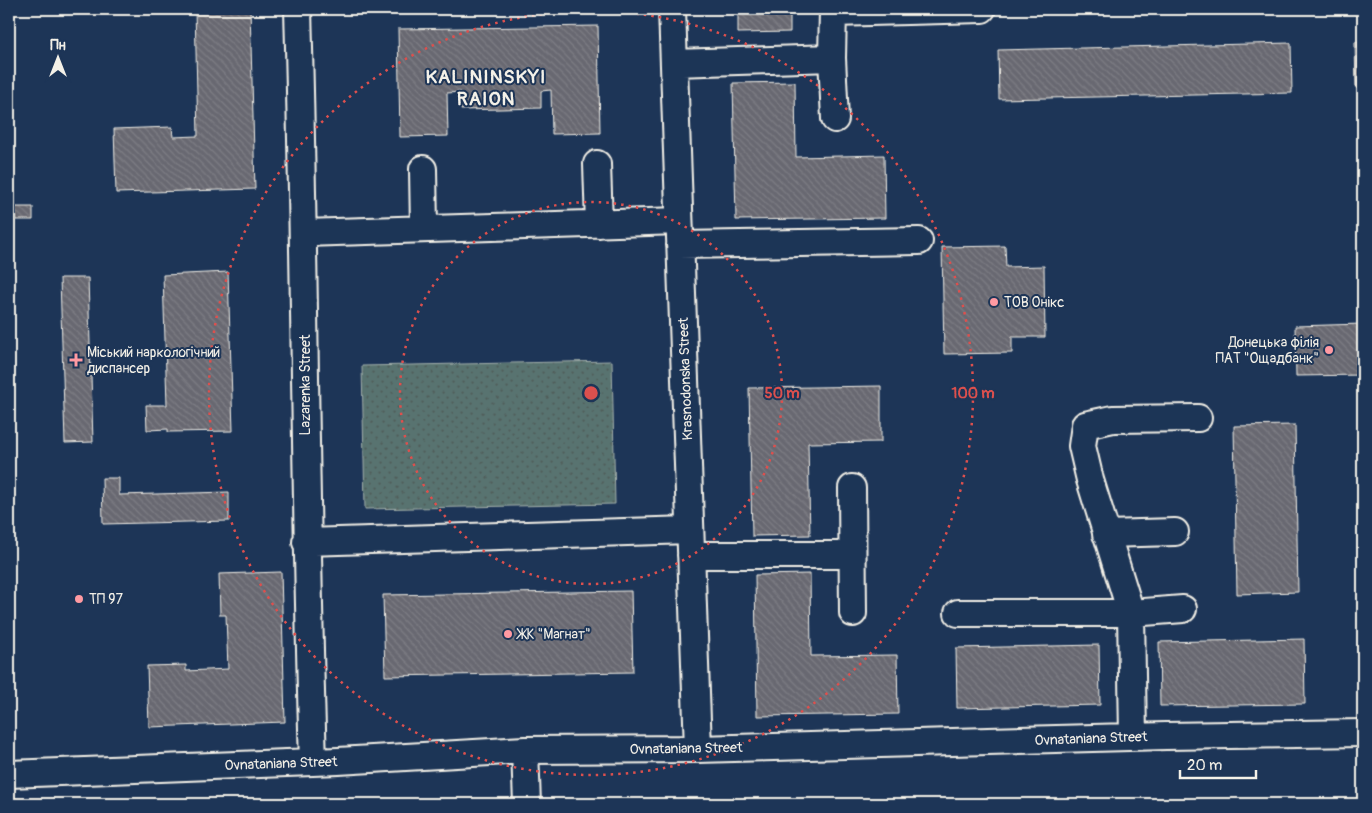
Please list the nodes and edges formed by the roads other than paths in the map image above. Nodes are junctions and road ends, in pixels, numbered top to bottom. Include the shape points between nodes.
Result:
1 (298, 9) edge
2 (672, 9) edge
3 (982, 9) edge
4 (833, 11) edge
5 (832, 58) junction
6 (674, 63) junction
7 (835, 119) dead end
8 (597, 164) dead end
9 (423, 168) dead end
10 (599, 224) junction
11 (424, 229) junction
12 (304, 233) junction
13 (680, 233) junction
14 (919, 241) dead end
15 (1198, 418) dead end
16 (852, 488) dead end
17 (1175, 532) dead end
18 (1106, 534) junction
19 (306, 542) junction
20 (691, 543) junction
21 (852, 555) junction
22 (1183, 609) dead end
23 (853, 613) dead end
24 (958, 613) dead end
25 (1131, 613) junction
26 (1363, 733) edge
27 (1133, 737) junction
28 (698, 749) junction
29 (525, 750) junction
30 (313, 762) junction
31 (9, 774) edge
32 (527, 804) edge

1 - 12 street, Lazarenka Street
2 - 6 street, Krasnodonska Street
3 - 4 street
4 - 5 street
5 - 6 street
5 - 7 street
6 - 13 street, Krasnodonska Street
8 - 10 street
9 - 11 street
10 - 11 street
10 - 13 street
11 - 12 street
12 - 19 street, Lazarenka Street
13 - 14 street
13 - 20 street, Krasnodonska Street
15 - 18 street via 1113,419 1085,425 1082,446
16 - 21 street
17 - 18 street
18 - 25 street
19 - 20 street
19 - 30 street, Lazarenka Street
20 - 21 street
20 - 28 street, Krasnodonska Street
21 - 23 street
22 - 25 street
24 - 25 street
25 - 27 street
26 - 27 street, Ovnataniana Street
27 - 28 street, Ovnataniana Street
28 - 29 street, Ovnataniana Street
29 - 30 street, Ovnataniana Street
29 - 32 street
30 - 31 street, Ovnataniana Street

